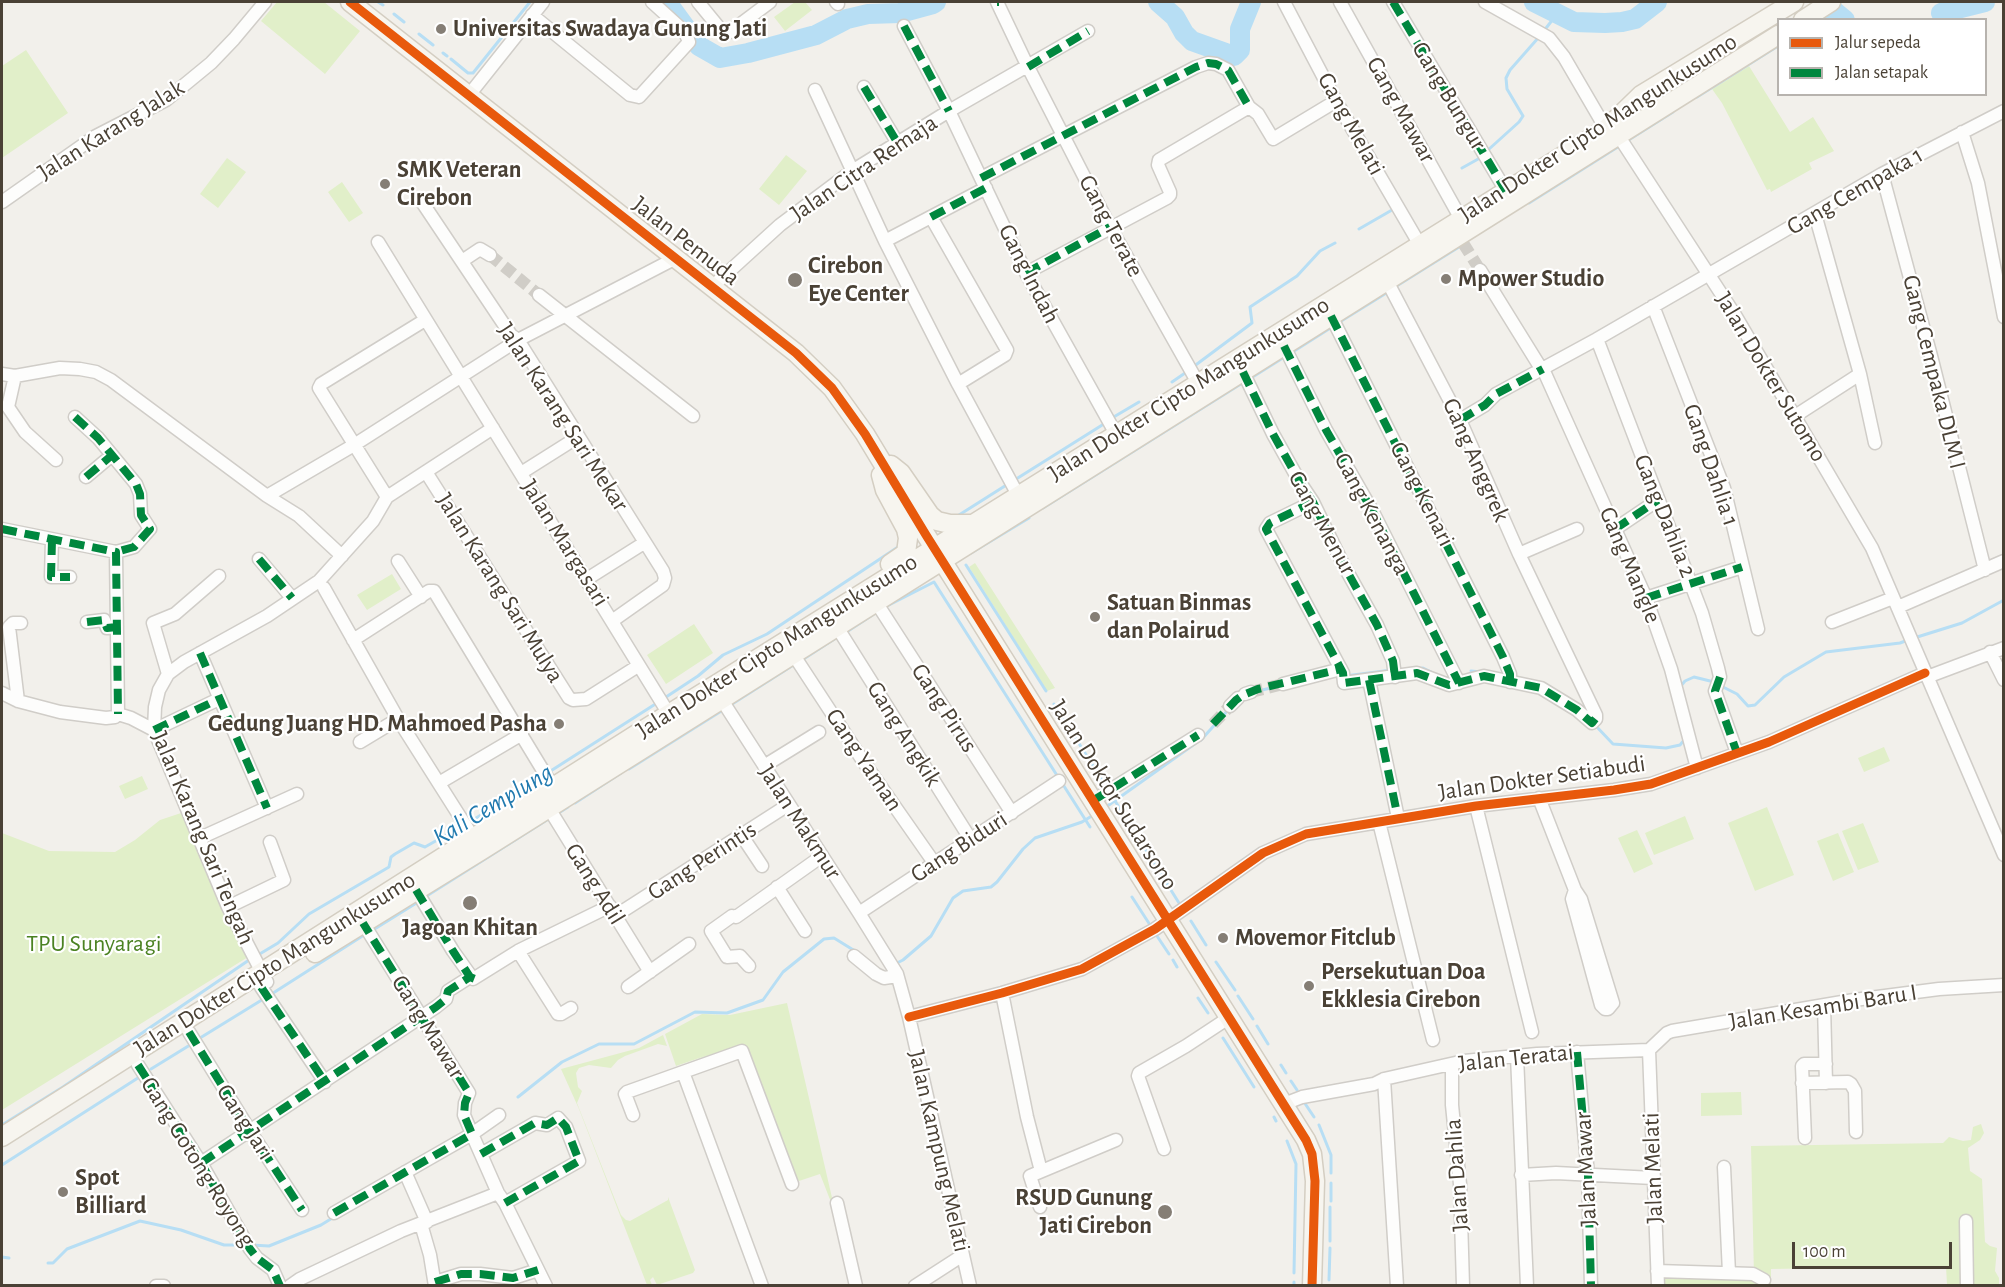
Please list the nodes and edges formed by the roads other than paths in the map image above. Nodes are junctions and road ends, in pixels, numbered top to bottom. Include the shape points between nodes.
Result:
1 (265, 2) edge
2 (350, 2) edge
3 (543, 2) edge
4 (652, 2) edge
5 (699, 2) edge
6 (770, 2) edge
7 (998, 2) edge
8 (1284, 2) edge
9 (1340, 2) edge
10 (1393, 2) edge
11 (1485, 2) edge
12 (1794, 2) edge
13 (1828, 4) edge
14 (532, 15) junction
15 (1806, 18) edge
16 (904, 26) dead end
17 (1088, 32) dead end
18 (1777, 36) edge
19 (1028, 67) junction
20 (864, 87) dead end
21 (815, 90) dead end
22 (468, 95) junction
23 (1336, 101) junction
24 (1249, 108) junction
25 (949, 111) junction
26 (2004, 111) edge
27 (1612, 132) junction
28 (1962, 132) junction
29 (1064, 134) junction
30 (897, 142) junction
31 (852, 171) junction
32 (1882, 174) junction
33 (983, 183) junction
34 (1506, 191) junction
35 (420, 200) dead end
36 (2, 201) edge
37 (1815, 214) junction
38 (931, 217) junction
39 (1110, 227) junction
40 (1461, 233) junction
41 (885, 241) junction
42 (378, 242) dead end
43 (1420, 245) junction
44 (490, 255) dead end
45 (676, 258) junction
46 (462, 261) junction
47 (1480, 270) tunnel mouth
48 (1394, 271) junction
49 (1026, 273) junction
50 (1709, 274) junction
51 (712, 286) junction
52 (539, 295) tunnel mouth
53 (1653, 306) junction
54 (564, 315) junction
55 (1331, 316) junction
56 (2004, 317) edge
57 (425, 320) junction
58 (1597, 339) junction
59 (518, 340) junction
60 (1284, 346) junction
61 (1542, 370) junction
62 (1242, 372) junction
63 (2, 374) edge
64 (1860, 374) junction
65 (1193, 375) junction
66 (15, 376) junction
67 (462, 378) junction
68 (958, 384) junction
69 (693, 416) dead end
70 (1795, 416) junction
71 (75, 417) dead end
72 (1460, 420) junction
73 (1112, 426) junction
74 (493, 428) junction
75 (578, 437) junction
76 (1875, 443) dead end
77 (354, 445) junction
78 (877, 455) junction
79 (111, 456) junction
80 (56, 460) dead end
81 (426, 472) junction
82 (521, 473) junction
83 (86, 477) dead end
84 (1016, 492) junction
85 (267, 496) junction
86 (387, 497) junction
87 (1658, 500) junction
88 (1313, 502) junction
89 (967, 524) junction
90 (2, 529) edge
91 (1577, 529) dead end
92 (1615, 529) junction
93 (52, 540) junction
94 (644, 543) junction
95 (116, 552) junction
96 (938, 554) junction
97 (1519, 554) junction
98 (342, 556) junction
99 (259, 559) dead end
100 (398, 561) dead end
101 (2004, 561) edge
102 (1742, 567) junction
103 (1984, 570) junction
104 (219, 576) dead end
105 (70, 577) dead end
106 (587, 579) junction
107 (1692, 582) junction
108 (324, 588) dead end
109 (873, 596) junction
110 (421, 597) junction
111 (292, 598) junction
112 (1646, 598) junction
113 (1895, 603) junction
114 (612, 621) junction
115 (87, 622) dead end
116 (1832, 622) dead end
117 (21, 623) dead end
118 (117, 627) junction
119 (837, 627) junction
120 (1758, 629) dead end
121 (353, 640) junction
122 (2004, 648) edge
123 (1990, 652) junction
124 (200, 653) junction
125 (794, 654) junction
126 (638, 666) junction
127 (1395, 673) junction
128 (168, 674) junction
129 (1342, 675) junction
130 (1926, 675) junction
131 (1510, 679) junction
132 (1369, 680) junction
133 (2004, 680) edge
134 (1459, 683) junction
135 (1283, 684) tunnel mouth
136 (2, 693) edge
137 (718, 693) junction
138 (219, 699) junction
139 (18, 701) junction
140 (118, 714) junction
141 (671, 717) junction
142 (398, 719) junction
143 (154, 730) junction
144 (819, 732) dead end
145 (522, 734) junction
146 (1198, 735) dead end
147 (360, 742) dead end
148 (1737, 753) junction
149 (764, 766) junction
150 (1697, 768) junction
151 (1064, 778) junction
152 (439, 783) junction
153 (547, 788) junction
154 (297, 794) dead end
155 (1539, 798) junction
156 (1094, 801) junction
157 (788, 804) junction
158 (1476, 806) junction
159 (267, 808) junction
160 (1012, 813) junction
161 (1398, 818) junction
162 (1379, 822) junction
163 (742, 836) junction
164 (200, 838) junction
165 (476, 840) junction
166 (971, 840) junction
167 (270, 842) dead end
168 (2004, 855) edge
169 (822, 856) junction
170 (935, 864) junction
171 (762, 866) dead end
172 (777, 887) junction
173 (416, 890) junction
174 (1575, 890) junction
175 (228, 907) junction
176 (612, 911) junction
177 (860, 913) junction
178 (363, 923) junction
179 (1159, 927) junction
180 (806, 931) dead end
181 (689, 944) dead end
182 (518, 951) junction
183 (854, 956) dead end
184 (887, 957) joint
185 (749, 966) dead end
186 (259, 971) junction
187 (650, 972) junction
188 (897, 975) junction
189 (473, 978) junction
190 (2004, 984) edge
191 (628, 987) dead end
192 (1002, 993) junction
193 (1824, 1005) junction
194 (571, 1008) dead end
195 (422, 1017) junction
196 (909, 1017) junction
197 (1230, 1017) junction
198 (189, 1032) junction
199 (1532, 1032) dead end
200 (1433, 1040) dead end
201 (1649, 1050) junction
202 (1577, 1052) junction
203 (1516, 1056) junction
204 (1452, 1064) junction
205 (1826, 1064) junction
206 (138, 1065) junction
207 (683, 1072) junction
208 (1384, 1079) junction
209 (325, 1083) junction
210 (1802, 1083) junction
211 (1826, 1083) junction
212 (1284, 1104) junction
213 (499, 1115) dead end
214 (633, 1115) dead end
215 (250, 1131) junction
216 (1856, 1132) dead end
217 (472, 1134) junction
218 (2, 1137) edge
219 (1804, 1138) dead end
220 (1116, 1140) dead end
221 (1164, 1149) dead end
222 (2, 1151) edge
223 (481, 1154) junction
224 (201, 1163) junction
225 (1724, 1167) dead end
226 (1041, 1171) junction
227 (406, 1174) junction
228 (1521, 1175) junction
229 (1588, 1175) junction
230 (1653, 1178) junction
231 (792, 1184) dead end
232 (501, 1198) junction
233 (837, 1203) dead end
234 (1041, 1207) dead end
235 (302, 1210) dead end
236 (334, 1213) dead end
237 (1966, 1221) dead end
238 (424, 1223) junction
239 (963, 1255) junction
240 (538, 1270) junction
241 (1657, 1271) junction
242 (1729, 1274) junction
243 (1764, 1280) dead end
244 (435, 1284) edge
245 (156, 1286) edge
246 (164, 1286) edge
247 (280, 1286) edge
248 (290, 1286) edge
249 (546, 1286) edge
250 (762, 1286) edge
251 (856, 1286) edge
252 (915, 1286) edge
253 (970, 1286) edge
254 (1312, 1286) edge
255 (1397, 1286) edge
256 (1463, 1286) edge
257 (1527, 1286) edge
258 (1591, 1286) edge
259 (1658, 1286) edge
260 (1967, 1286) edge

1 - 36 street, Jalan Karang Jalak via 211,63 166,100 96,136
2 - 22 main road, Jalan Pemuda
3 - 14 street
4 - 14 street via 685,32 689,42 639,97 630,95
5 - 6 street via 720,30 730,32
7 - 19 street, Gang Terate
8 - 23 street, Gang Melati
9 - 40 street, Gang Mawar
10 - 34 street, Gang Bungur
11 - 27 street, Jalan Dokter Sutomo via 1549,38
12 - 27 main road, Jalan Dokter Cipto Mangunkusumo via 1641,95
13 - 15 main road
14 - 22 street
16 - 25 street, Gang Indah
17 - 19 street, Jalan Citra Remaja
18 - 27 main road, Jalan Dokter Cipto Mangunkusumo
19 - 25 street, Jalan Citra Remaja
19 - 29 street, Gang Terate
20 - 30 street
21 - 31 street
22 - 45 main road, Jalan Pemuda
23 - 24 street via 1273,139 1258,114
23 - 43 street, Gang Melati
24 - 29 street via 1228,70 1208,63
24 - 39 street via 1159,160 1170,195
25 - 30 street, Jalan Citra Remaja
25 - 33 street, Gang Indah
26 - 28 street, Gang Cempaka 1
27 - 34 main road, Jalan Dokter Cipto Mangunkusumo
27 - 40 main road, Jalan Dokter Cipto Mangunkusumo
27 - 50 street, Jalan Dokter Sutomo
28 - 32 street, Gang Cempaka 1
28 - 56 street via 1978,183
29 - 33 street
29 - 39 street, Gang Terate
30 - 31 street, Jalan Citra Remaja
31 - 41 street
31 - 51 street, Jalan Citra Remaja via 780,225
32 - 37 street, Gang Cempaka 1
32 - 103 street, Gang Cempaka DLM I
33 - 38 street
33 - 49 street, Gang Indah
34 - 40 main road, Jalan Dokter Cipto Mangunkusumo
35 - 46 street, Jalan Karang Sari Mekar
37 - 50 street, Gang Cempaka 1
37 - 64 street
38 - 41 street
38 - 68 street via 1007,350
39 - 49 street
39 - 65 street, Gang Terate
40 - 43 main road, Jalan Dokter Cipto Mangunkusumo
40 - 48 main road, Jalan Dokter Cipto Mangunkusumo
41 - 68 street
42 - 57 street, Jalan Margasari
43 - 48 main road, Jalan Dokter Cipto Mangunkusumo
44 - 46 street via 478,250
45 - 51 main road, Jalan Pemuda
45 - 54 street
46 - 59 street, Jalan Karang Sari Mekar
47 - 61 street, Gang Mangle
48 - 55 main road, Jalan Dokter Cipto Mangunkusumo
48 - 65 main road, Jalan Dokter Cipto Mangunkusumo
48 - 72 street, Gang Anggrek
49 - 73 street, Gang Indah
50 - 53 street, Gang Cempaka 1
50 - 70 street, Jalan Dokter Sutomo
51 - 78 main road, Jalan Pemuda via 812,366 838,395
52 - 54 street
53 - 58 street, Gang Cempaka 1
53 - 102 street, Gang Dahlia 1 via 1724,489
54 - 59 street
54 - 69 street
55 - 60 main road, Jalan Dokter Cipto Mangunkusumo
55 - 131 street, Gang Kenari via 1440,530
57 - 67 street, Jalan Margasari
57 - 77 street via 319,386
58 - 61 street
58 - 87 street, Gang Dahlia 2
59 - 67 street
59 - 75 street, Jalan Karang Sari Mekar
60 - 62 main road, Jalan Dokter Cipto Mangunkusumo
60 - 134 street, Gang Kenanga
61 - 72 street via 1496,394
61 - 92 street, Gang Mangle
62 - 88 street, Gang Menur
62 - 96 main road, Jalan Dokter Cipto Mangunkusumo
63 - 66 street
64 - 70 street
64 - 76 street
65 - 73 main road, Jalan Dokter Cipto Mangunkusumo
66 - 80 street via 8,407 25,432
66 - 85 street via 60,369 96,372
67 - 74 street, Jalan Margasari
67 - 77 street
68 - 84 street
70 - 113 street, Jalan Dokter Sutomo via 1867,539
71 - 79 street
72 - 97 street, Gang Anggrek
73 - 84 main road, Jalan Dokter Cipto Mangunkusumo
74 - 81 street
74 - 82 street, Jalan Margasari
75 - 82 street
75 - 94 street, Jalan Karang Sari Mekar
77 - 85 street
77 - 86 street
78 - 89 main road via 901,473 930,515 944,523
78 - 96 main road, Jalan Pemuda
78 - 109 main road via 885,490 907,543 874,579
79 - 83 street
79 - 95 street via 136,484 141,515 150,529 134,547
81 - 86 street
81 - 126 street, Jalan Karang Sari Mulya via 569,698 586,699
82 - 106 street, Jalan Margasari
84 - 89 main road, Jalan Dokter Cipto Mangunkusumo
85 - 98 street via 312,527
86 - 98 street via 373,521
87 - 92 street
87 - 107 street, Gang Dahlia 2
88 - 127 street, Gang Menur via 1377,625
88 - 129 street via 1270,523 1266,529
89 - 96 main road, Jalan Dokter Cipto Mangunkusumo
90 - 93 street
91 - 97 street
92 - 112 street, Gang Mangle
93 - 95 street
93 - 105 street via 51,577
94 - 106 street
94 - 114 street, Jalan Karang Sari Mekar via 663,571 665,582
95 - 118 street
96 - 109 main road, Jalan Dokter Cipto Mangunkusumo
96 - 151 main road, Jalan Doktor Sudarsono
97 - 131 street, Gang Anggrek via 1596,715 1593,722 1551,693
98 - 111 street via 319,581
99 - 111 street
100 - 110 street
101 - 103 street
102 - 107 street
102 - 120 street, Gang Dahlia 1
103 - 113 street
104 - 128 street via 176,614 153,623
106 - 114 street, Jalan Margasari
107 - 112 street
107 - 148 street, Gang Dahlia 2 via 1720,677 1715,691
108 - 121 street
109 - 119 main road, Jalan Dokter Cipto Mangunkusumo
109 - 137 main road, Jalan Dokter Cipto Mangunkusumo
109 - 160 street, Gang Pirus
110 - 121 street
110 - 145 street, Gang Adil via 429,591 437,594
111 - 124 street
112 - 150 street, Gang Mangle
113 - 116 street
113 - 130 street, Jalan Dokter Sutomo
114 - 126 street, Jalan Margasari
115 - 118 street via 104,620 107,628
117 - 139 street via 9,627
118 - 140 street
119 - 125 main road, Jalan Dokter Cipto Mangunkusumo
119 - 166 street, Gang Angkik
121 - 142 street
122 - 123 street, Jalan Dokter Setiabudi
123 - 130 street, Jalan Dokter Setiabudi
123 - 133 street
124 - 128 street
124 - 138 street
125 - 137 main road, Jalan Dokter Cipto Mangunkusumo
125 - 170 street, Gang Yaman
126 - 141 street, Jalan Margasari
127 - 132 street
127 - 134 street via 1417,673 1449,685
128 - 143 street, Jalan Karang Sari Tengah via 157,697
129 - 132 street via 1344,683
129 - 135 street
130 - 148 street, Jalan Dokter Setiabudi
130 - 168 street
131 - 134 street via 1480,676
132 - 161 street
136 - 139 street
137 - 141 main road, Jalan Dokter Cipto Mangunkusumo
137 - 149 street, Jalan Makmur
138 - 143 street
138 - 159 street
139 - 140 street via 83,715 112,718
140 - 143 street
141 - 153 main road, Jalan Dokter Cipto Mangunkusumo
142 - 147 street
142 - 152 street
143 - 164 street, Jalan Karang Sari Tengah
144 - 149 street
145 - 152 street
145 - 153 street, Gang Adil
146 - 156 street
148 - 150 street, Jalan Dokter Setiabudi
149 - 157 street, Jalan Makmur
150 - 155 street, Jalan Dokter Setiabudi via 1651,784
151 - 156 main road, Jalan Doktor Sudarsono
151 - 160 street, Gang Biduri
152 - 165 street
153 - 165 main road, Jalan Dokter Cipto Mangunkusumo
153 - 176 street, Gang Adil
154 - 159 street
155 - 158 street, Jalan Dokter Setiabudi
155 - 174 street
156 - 179 main road, Jalan Doktor Sudarsono
157 - 163 street, Gang Perintis
157 - 169 street, Jalan Makmur
158 - 161 street, Jalan Dokter Setiabudi
158 - 199 street
159 - 164 street
160 - 166 street, Gang Biduri
161 - 162 street, Jalan Dokter Setiabudi
162 - 179 street, Jalan Dokter Setiabudi via 1306,834 1283,843
162 - 200 street
163 - 171 street
163 - 176 street, Gang Perintis
164 - 175 street, Jalan Karang Sari Tengah
165 - 173 main road, Jalan Dokter Cipto Mangunkusumo
165 - 186 main road, Jalan Dokter Cipto Mangunkusumo
166 - 170 street, Gang Biduri
167 - 175 street via 284,880
169 - 172 street
169 - 177 street, Jalan Makmur
170 - 177 street, Gang Biduri
172 - 180 street
172 - 185 street via 711,931 727,957 740,956
173 - 178 main road, Jalan Dokter Cipto Mangunkusumo
173 - 189 street
174 - 174 street via 1613,1003 1608,1009 1603,1007 1598,994 1572,899
175 - 186 street, Jalan Karang Sari Tengah
176 - 182 street, Gang Perintis
176 - 187 street, Gang Adil
177 - 184 street, Jalan Makmur
178 - 186 main road, Jalan Dokter Cipto Mangunkusumo
178 - 195 street, Gang Mawar
179 - 192 street, Jalan Kampung Melati via 1082,969
179 - 197 main road, Jalan Doktor Sudarsono
181 - 187 street
182 - 189 street, Gang Perintis
182 - 194 street via 558,1014
183 - 188 street via 884,978
184 - 188 street, Jalan Kampung Melati
186 - 198 main road, Jalan Dokter Cipto Mangunkusumo
186 - 209 street, Jalan Karang Sari Tengah
186 - 218 main road, Jalan Dokter Cipto Mangunkusumo
187 - 191 street
188 - 196 street, Jalan Kampung Melati
189 - 195 street, Gang Perintis via 448,991 446,999
190 - 193 street, Jalan Kesambi Baru I
192 - 196 street, Jalan Kampung Melati
192 - 226 street
193 - 201 street, Jalan Kesambi Baru I via 1671,1031
193 - 205 street
195 - 209 street, Gang Perintis
195 - 217 street, Gang Mawar via 470,1093 464,1115
196 - 239 street, Jalan Kampung Melati
197 - 212 main road, Jalan Doktor Sudarsono
197 - 221 street via 1139,1073
198 - 206 main road, Jalan Dokter Cipto Mangunkusumo
198 - 215 street, Gang Jari
201 - 202 street, Jalan Teratai
201 - 230 street, Jalan Melati
202 - 203 street, Jalan Teratai
202 - 229 street, Jalan Mawar
203 - 204 street, Jalan Teratai
203 - 228 street
204 - 208 street, Jalan Teratai
204 - 256 street, Jalan Dahlia
205 - 210 street via 1803,1064
205 - 211 street
206 - 222 main road, Jalan Dokter Cipto Mangunkusumo
206 - 224 street, Gang Gotong Royong
207 - 214 street via 626,1093
207 - 231 street via 742,1051
207 - 250 street
208 - 212 street, Jalan Teratai
208 - 255 street
209 - 215 street, Gang Perintis
210 - 211 street
210 - 219 street
211 - 216 street via 1848,1082 1854,1087
212 - 254 main road, Jalan Doktor Sudarsono via 1312,1154
213 - 217 street
215 - 224 street, Gang Perintis
215 - 235 street, Gang Jari
217 - 223 street, Gang Mawar
217 - 227 street
220 - 226 street
223 - 232 street, Gang Mawar
223 - 232 street via 536,1123 547,1125 558,1118 566,1127 579,1161
224 - 247 street, Gang Gotong Royong via 248,1244 273,1270
225 - 242 street
226 - 234 street via 1030,1176
227 - 236 street
227 - 238 street
228 - 229 street
228 - 257 street
229 - 230 street
229 - 258 street, Jalan Mawar
230 - 241 street, Jalan Melati
232 - 238 street
232 - 240 street, Gang Mawar
233 - 251 street
237 - 260 street
238 - 244 street
238 - 248 street
239 - 252 street
239 - 253 street, Jalan Kampung Melati
240 - 244 street via 513,1278 462,1274
240 - 249 street, Gang Mawar
241 - 242 street
241 - 259 street, Jalan Melati
242 - 243 street via 1753,1274
245 - 246 street

